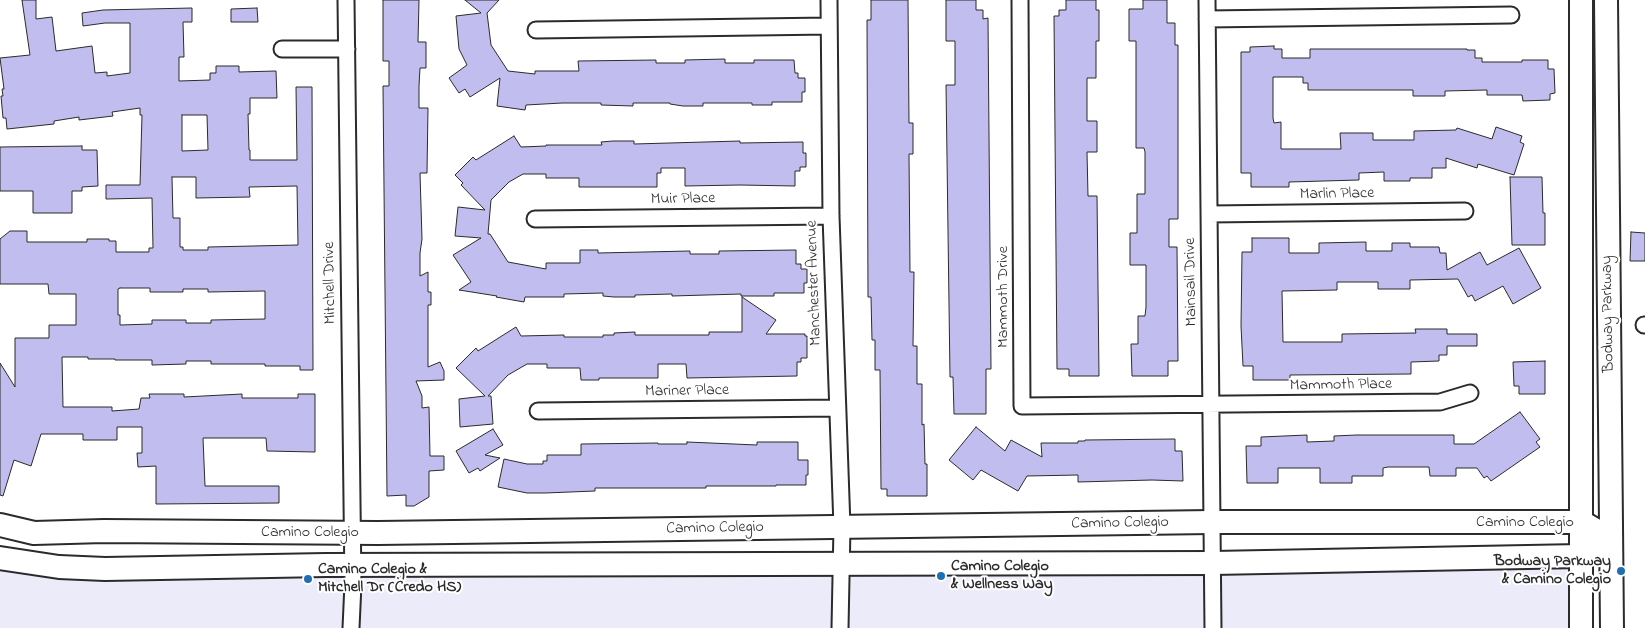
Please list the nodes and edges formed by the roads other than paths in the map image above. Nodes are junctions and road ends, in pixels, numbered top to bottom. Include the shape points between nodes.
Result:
1 (346, 0) edge
2 (829, 0) edge
3 (1020, 0) edge
4 (1207, 0) edge
5 (1581, 0) edge
6 (1606, 0) edge
7 (1512, 15) dead end
8 (1207, 19) junction
9 (829, 26) junction
10 (536, 30) dead end
11 (282, 49) dead end
12 (347, 49) junction
13 (1465, 211) dead end
14 (1209, 214) junction
15 (830, 216) junction
16 (535, 219) dead end
17 (1470, 393) dead end
18 (1211, 404) junction
19 (837, 408) junction
20 (538, 411) dead end
21 (1212, 522) junction
22 (1582, 522) junction
23 (0, 525) edge
24 (842, 527) junction
25 (352, 533) junction
26 (1611, 539) junction
27 (1580, 556) junction
28 (0, 558) edge
29 (1213, 563) junction
30 (841, 564) junction
31 (353, 565) junction
32 (352, 628) edge
33 (840, 628) edge
34 (1213, 628) edge
35 (1581, 628) edge
36 (1612, 628) edge

1 - 12 street, Mitchell Drive
2 - 9 street, Manchester Avenue
3 - 18 street, Mammoth Drive via 1022,406
4 - 8 street, Mainsail Drive
5 - 22 street, Bodway Parkway
6 - 26 street, Bodway Parkway
7 - 8 street
8 - 14 street, Mainsail Drive
9 - 10 street
9 - 15 street, Manchester Avenue
11 - 12 street
12 - 25 street, Mitchell Drive
13 - 14 street, Marlin Place
14 - 18 street, Mainsail Drive
15 - 16 street, Muir Place
15 - 19 street, Manchester Avenue
17 - 18 street, Mammoth Place via 1440,402
18 - 21 street, Mainsail Drive
19 - 20 street, Mariner Place
19 - 24 street, Manchester Avenue
21 - 22 street, Camino Colegio
21 - 24 street, Camino Colegio
21 - 29 street, Mainsail Drive
22 - 26 street, Camino Colegio
22 - 27 street, Bodway Parkway
23 - 25 street, Camino Colegio via 34,532
24 - 25 street, Camino Colegio
24 - 30 street, Manchester Avenue
25 - 31 street, Mitchell Drive
26 - 27 street, Camino Colegio
26 - 36 street, Bodway Parkway
27 - 29 street, Camino Colegio
27 - 35 street, Bodway Parkway
28 - 31 street, Camino Colegio via 59,567 105,569
29 - 30 street, Camino Colegio
29 - 34 street, Mainsail Drive
30 - 31 street, Camino Colegio
30 - 33 street, Manchester Avenue
31 - 32 street, Mitchell Drive

